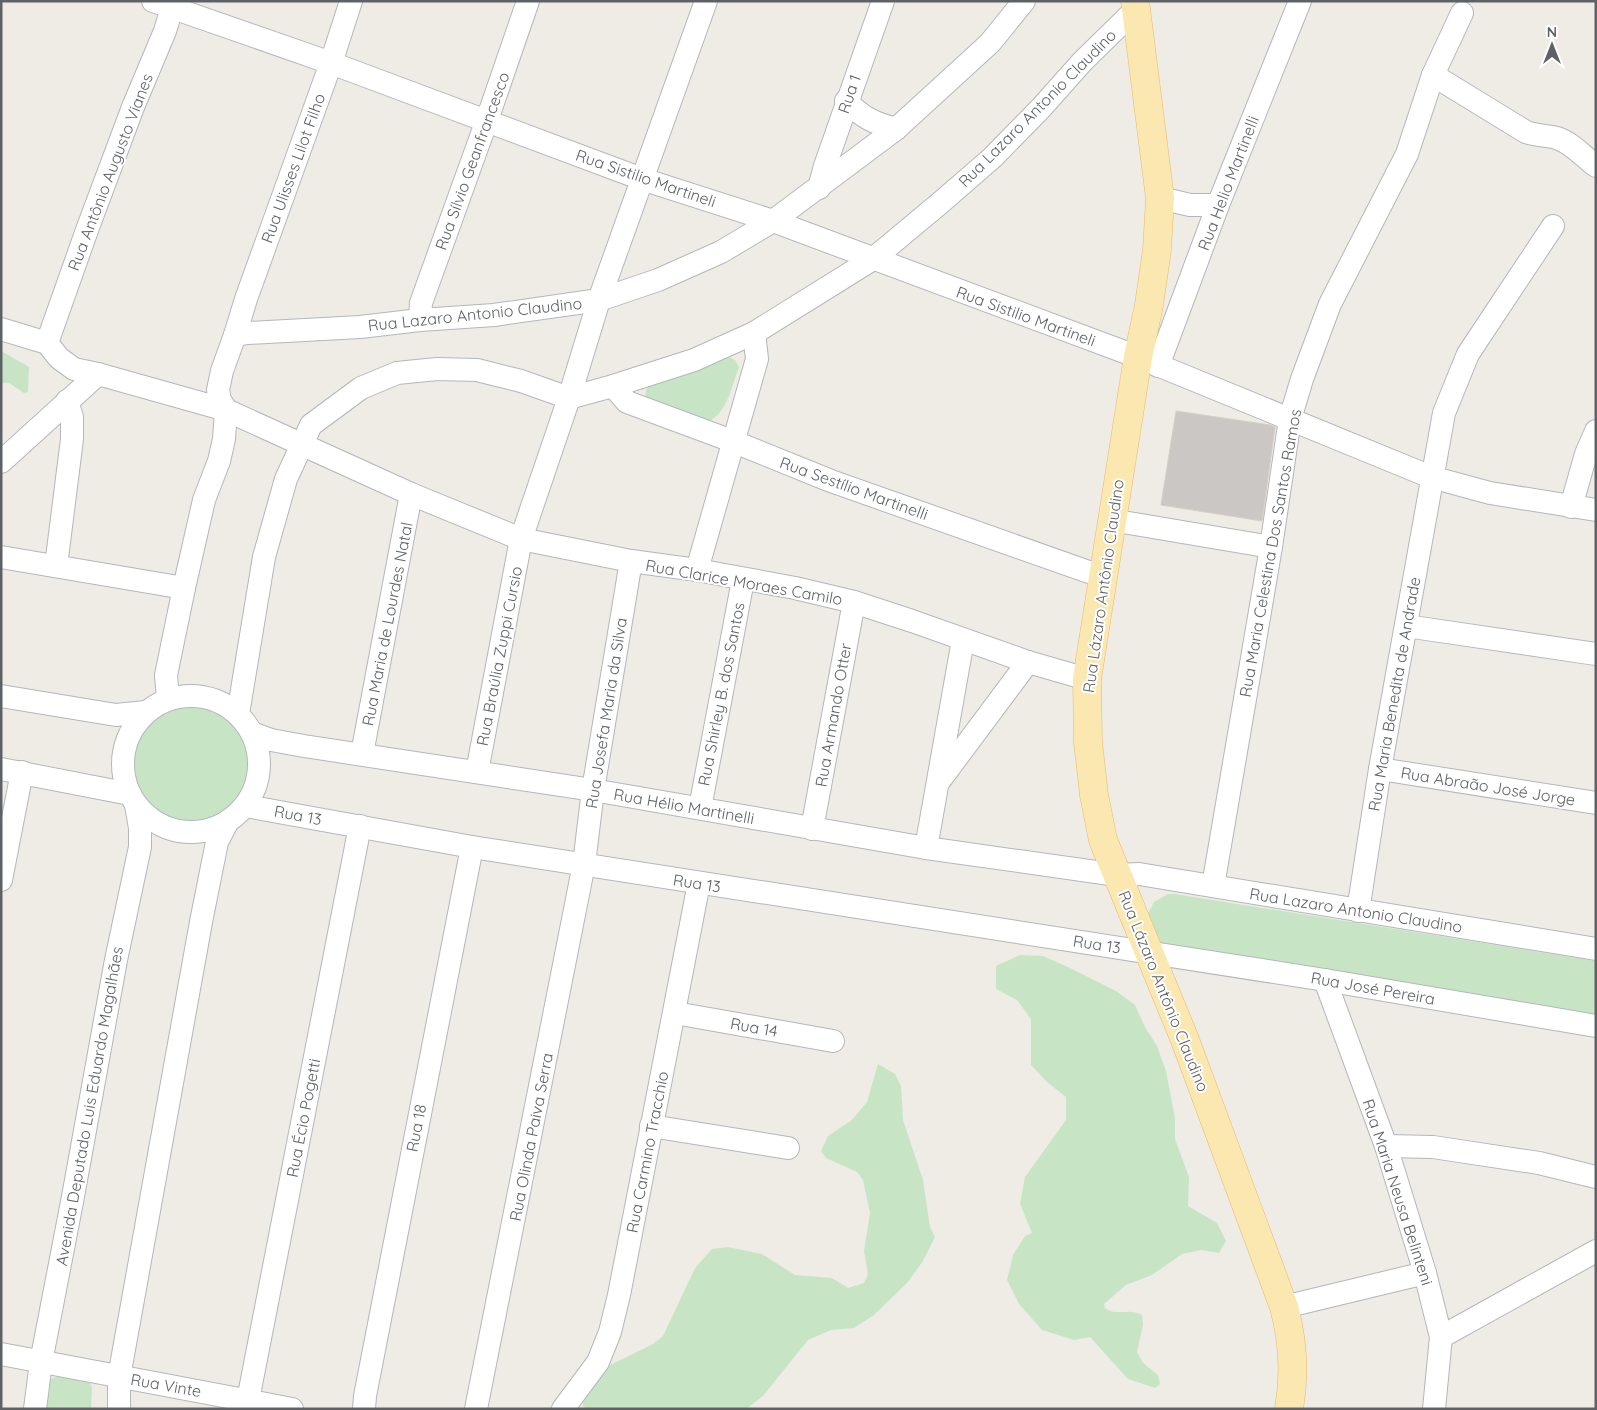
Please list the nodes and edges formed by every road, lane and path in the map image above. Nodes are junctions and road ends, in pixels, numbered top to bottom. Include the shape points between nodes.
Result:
1 (351, 1) edge
2 (528, 1) edge
3 (706, 1) edge
4 (883, 1) edge
5 (1024, 1) edge
6 (1300, 1) edge
7 (166, 4) edge
8 (1136, 5) edge
9 (1462, 14) dead end
10 (331, 63) junction
11 (1433, 75) junction
12 (846, 101) junction
13 (487, 120) junction
14 (896, 129) junction
15 (1596, 166) edge
16 (642, 179) junction
17 (820, 188) junction
18 (1160, 198) junction
19 (1218, 205) junction
20 (773, 221) junction
21 (1553, 226) dead end
22 (873, 259) junction
23 (599, 300) junction
24 (420, 320) junction
25 (1, 330) edge
26 (754, 332) junction
27 (235, 335) junction
28 (48, 343) junction
29 (1148, 362) junction
30 (98, 374) junction
31 (613, 386) junction
32 (568, 398) junction
33 (67, 401) junction
34 (226, 410) junction
35 (1290, 419) junction
36 (1596, 431) edge
37 (732, 441) junction
38 (300, 445) junction
39 (1, 462) edge
40 (1431, 477) junction
41 (411, 494) junction
42 (1571, 507) junction
43 (1596, 510) edge
44 (1111, 520) junction
45 (521, 539) junction
46 (1271, 547) junction
47 (1, 557) edge
48 (630, 562) junction
49 (56, 566) junction
50 (696, 570) junction
51 (1103, 577) junction
52 (743, 580) junction
53 (184, 588) junction
54 (854, 602) junction
55 (1406, 626) junction
56 (963, 640) junction
57 (1596, 654) edge
58 (1028, 662) junction
59 (1087, 679) junction
60 (1, 696) edge
61 (168, 700) junction
62 (146, 712) junction
63 (238, 714) junction
64 (252, 734) junction
65 (362, 754) junction
66 (1380, 769) junction
67 (12, 771) edge
68 (477, 772) junction
69 (937, 785) junction
70 (592, 790) junction
71 (133, 799) junction
72 (1596, 803) edge
73 (246, 806) junction
74 (700, 808) junction
75 (228, 821) junction
76 (360, 826) junction
77 (812, 829) junction
78 (472, 847) junction
79 (926, 848) junction
80 (584, 864) junction
81 (1117, 875) junction
82 (1, 880) edge
83 (699, 883) junction
84 (1213, 886) junction
85 (1358, 911) junction
86 (1596, 949) edge
87 (1149, 952) junction
88 (1325, 980) junction
89 (675, 1013) junction
90 (1596, 1026) edge
91 (833, 1042) dead end
92 (651, 1126) junction
93 (1386, 1146) junction
94 (788, 1148) dead end
95 (1596, 1178) edge
96 (1596, 1251) edge
97 (1425, 1273) junction
98 (1284, 1307) junction
99 (1441, 1337) junction
100 (1, 1354) edge
101 (41, 1362) junction
102 (119, 1377) junction
103 (248, 1404) edge
104 (35, 1409) edge
105 (119, 1409) edge
106 (292, 1409) edge
107 (364, 1409) edge
108 (476, 1409) edge
109 (563, 1409) edge
110 (1288, 1409) edge
111 (1434, 1409) edge

1 - 10 street, Rua Ulisses Lilot Filho
2 - 13 street, Rua Sílvio Geanfrancesco
3 - 16 street
4 - 12 street, Rua 1
5 - 14 street, Rua Lazaro Antonio Claudino via 990,43
6 - 19 street, Rua Helio Martinelli
7 - 10 street, Rua Sistilio Martineli
7 - 28 street, Rua Antônio Augusto Vianes via 165,31 133,107
8 - 18 main road, Rua Lázaro Antônio Claudino
8 - 22 street, Rua Lazaro Antonio Claudino via 992,158
9 - 11 street, Rua Maria Celestina Dos Santos Ramos
10 - 13 street, Rua Sistilio Martineli
10 - 27 street, Rua Ulisses Lilot Filho
11 - 15 street via 1526,132 1566,142
11 - 35 street, Rua Maria Celestina Dos Santos Ramos via 1407,154 1330,304
12 - 14 street via 867,120
12 - 17 street, Rua 1
13 - 16 street, Rua Sistilio Martineli
13 - 24 street, Rua Sílvio Geanfrancesco via 421,303
14 - 17 street, Rua Lazaro Antonio Claudino
16 - 20 street, Rua Sistilio Martineli
16 - 23 street
17 - 20 street, Rua Lazaro Antonio Claudino
18 - 19 street via 1190,205
18 - 29 main road, Rua Lázaro Antônio Claudino
19 - 29 street, Rua Helio Martinelli
20 - 22 street, Rua Sistilio Martineli
20 - 23 street, Rua Lazaro Antonio Claudino via 722,252 658,280
21 - 40 street, Rua Maria Benedita de Andrade via 1468,354 1444,413
22 - 26 street, Rua Lazaro Antonio Claudino
22 - 29 street, Rua Sistilio Martineli
23 - 24 street, Rua Lazaro Antonio Claudino via 494,315
23 - 32 street
24 - 27 street, Rua Lazaro Antonio Claudino
25 - 28 street
26 - 31 street, Rua Lazaro Antonio Claudino via 694,360
26 - 37 street via 757,359
27 - 34 street via 218,390
28 - 30 street, Rua Clarice Moraes Camilo via 59,358 74,369
29 - 35 street, Rua Sistilio Martineli
29 - 44 main road, Rua Lázaro Antônio Claudino
30 - 33 street
30 - 34 street, Rua Clarice Moraes Camilo
31 - 32 street, Rua Lazaro Antonio Claudino
31 - 37 street, Rua Sestílio Martinelli via 627,402
32 - 38 street via 477,370 436,369 397,373 361,388 332,409 311,425
32 - 45 street
33 - 39 street
33 - 49 street via 72,417 72,439
34 - 38 street, Rua Clarice Moraes Camilo
34 - 53 street via 219,461 204,500
35 - 40 street, Rua Sistilio Martineli
35 - 46 street, Rua Maria Celestina Dos Santos Ramos
36 - 42 street
37 - 50 street
37 - 51 street, Rua Sestílio Martinelli via 831,481
38 - 41 street, Rua Clarice Moraes Camilo
38 - 63 street via 286,479 264,557
40 - 42 street, Rua Sistilio Martineli via 1490,493
40 - 55 street, Rua Maria Benedita de Andrade
41 - 45 street, Rua Clarice Moraes Camilo
41 - 65 street, Rua Maria de Lourdes Natal
42 - 43 street, Rua Sistilio Martineli
44 - 46 street
44 - 51 main road, Rua Lázaro Antônio Claudino
45 - 48 street, Rua Clarice Moraes Camilo
45 - 68 street, Rua Braúlia Zuppi Cursio
46 - 84 street, Rua Maria Celestina Dos Santos Ramos
47 - 49 street
48 - 50 street, Rua Clarice Moraes Camilo
48 - 70 street, Rua Josefa Maria da Silva
49 - 53 street
50 - 52 street, Rua Clarice Moraes Camilo
51 - 59 main road, Rua Lázaro Antônio Claudino
52 - 54 street, Rua Clarice Moraes Camilo
52 - 74 street, Rua Shirley B. dos Santos
53 - 61 street via 166,675
54 - 56 street, Rua Clarice Moraes Camilo
54 - 77 street, Rua Armando Otter
55 - 57 street
55 - 66 street, Rua Maria Benedita de Andrade
56 - 58 street, Rua Clarice Moraes Camilo
56 - 69 street
58 - 59 street, Rua Clarice Moraes Camilo
58 - 69 street
59 - 81 main road, Rua Lázaro Antônio Claudino via 1088,742 1094,795 1103,840
60 - 62 street via 116,715
61 - 62 street
61 - 63 street via 180,696 206,697
62 - 71 street via 130,732 123,757 125,782
63 - 64 street
64 - 65 street, Rua Hélio Martinelli via 271,740
64 - 73 street via 257,745 259,769
65 - 68 street, Rua Hélio Martinelli
66 - 72 street, Rua Abraão José Jorge
66 - 85 street, Rua Maria Benedita de Andrade
67 - 71 street
67 - 82 street
68 - 70 street, Rua Hélio Martinelli
69 - 79 street
70 - 74 street, Rua Hélio Martinelli
70 - 80 street, Rua Josefa Maria da Silva
71 - 75 street via 155,821 179,830 204,830
71 - 101 street, Avenida Deputado Luis Eduardo Magalhães via 140,828 140,847
73 - 75 street
73 - 76 street, Rua 13
74 - 77 street, Rua Hélio Martinelli
75 - 102 street via 217,842 201,922
76 - 78 street, Rua 13
76 - 103 street, Rua Écio Pogetti
77 - 79 street, Rua Hélio Martinelli
78 - 80 street, Rua 13
78 - 107 street, Rua 18 via 381,1307
79 - 81 street, Rua Hélio Martinelli
80 - 83 street, Rua 13
80 - 108 street, Rua Olinda Paiva Serra
81 - 84 street, Rua Lazaro Antonio Claudino via 1139,874
81 - 87 main road, Rua Lázaro Antônio Claudino
83 - 87 street, Rua 13
83 - 89 street, Rua Carmino Tracchio
84 - 85 street, Rua Lazaro Antonio Claudino
85 - 86 street, Rua Lazaro Antonio Claudino
87 - 88 street, Rua José Pereira
87 - 98 main road, Rua Lázaro Antônio Claudino
88 - 90 street, Rua José Pereira
88 - 93 street, Rua Maria Neusa Belinteni
89 - 91 street, Rua 14
89 - 92 street, Rua Carmino Tracchio
92 - 94 street
92 - 109 street, Rua Carmino Tracchio via 610,1332 598,1362
93 - 95 street via 1433,1147 1529,1161
93 - 97 street, Rua Maria Neusa Belinteni
96 - 99 street
97 - 98 street
97 - 99 street, Rua Maria Neusa Belinteni
98 - 110 main road, Rua Lázaro Antônio Claudino via 1292,1353
99 - 111 street, Rua Maria Neusa Belinteni
100 - 101 street, Rua Vinte
101 - 102 street, Rua Vinte
101 - 104 street, Avenida Deputado Luis Eduardo Magalhães
102 - 103 street, Rua Vinte
102 - 105 street
103 - 106 street, Rua Vinte

